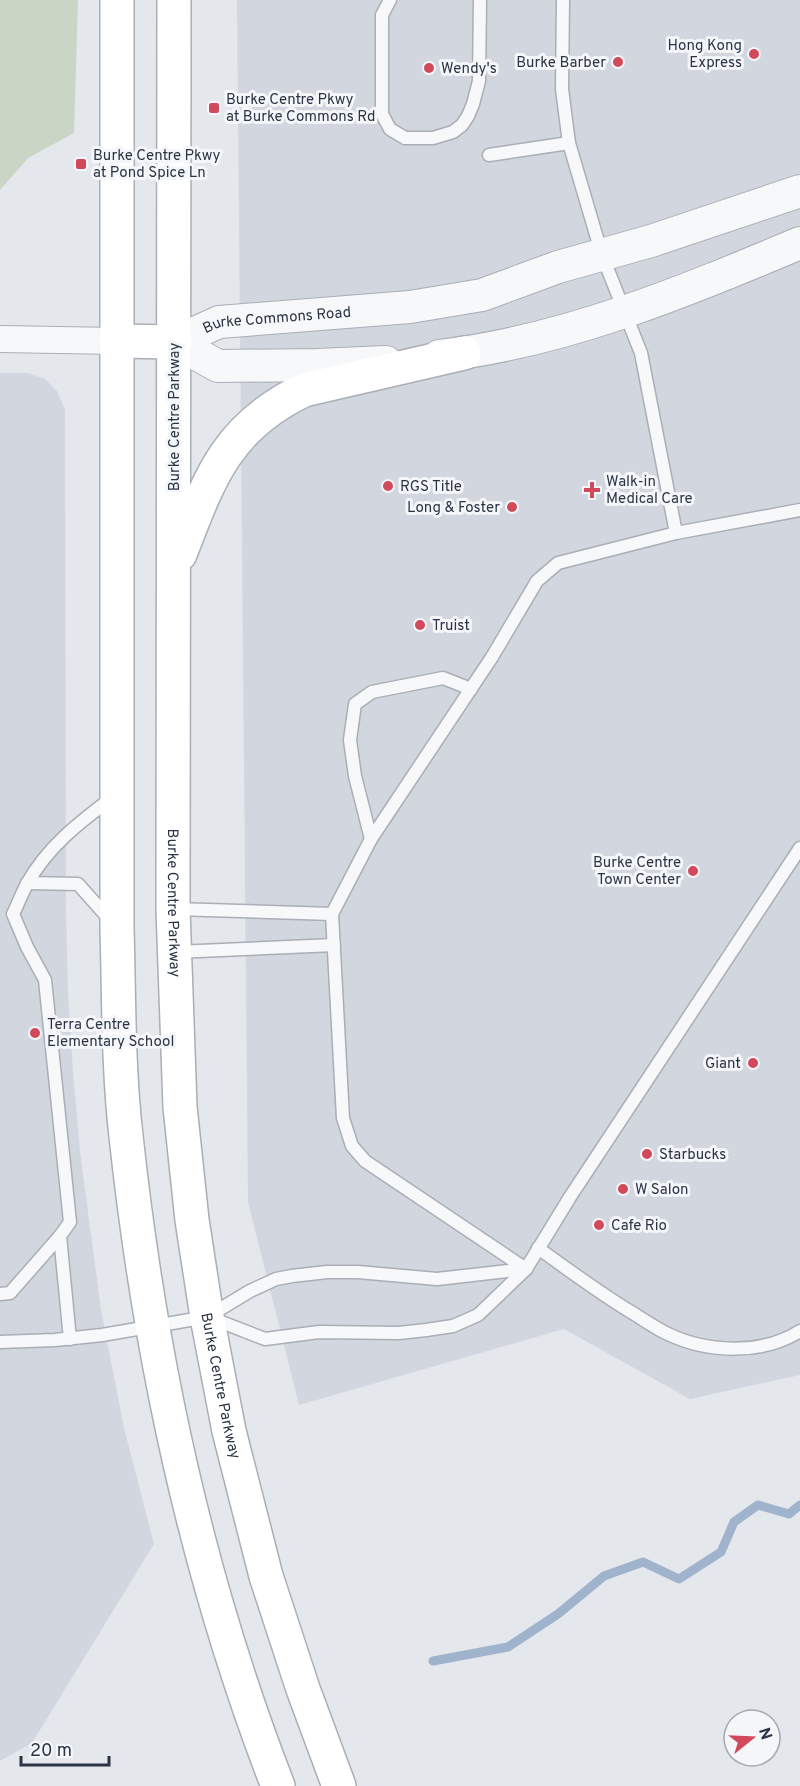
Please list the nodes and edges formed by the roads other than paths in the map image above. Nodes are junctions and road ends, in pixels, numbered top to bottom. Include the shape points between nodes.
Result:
1 (117, 0) edge
2 (174, 0) edge
3 (390, 0) edge
4 (480, 0) edge
5 (563, 0) edge
6 (569, 143) junction
7 (489, 155) dead end
8 (800, 191) edge
9 (800, 243) edge
10 (602, 255) junction
11 (625, 313) junction
12 (0, 339) edge
13 (117, 341) junction
14 (175, 342) junction
15 (464, 353) junction
16 (800, 510) edge
17 (676, 533) junction
18 (173, 573) junction
19 (471, 689) junction
20 (117, 795) junction
21 (371, 839) junction
22 (800, 848) edge
23 (27, 883) junction
24 (173, 909) junction
25 (332, 914) junction
26 (117, 928) junction
27 (334, 945) junction
28 (175, 952) junction
29 (60, 1236) junction
30 (538, 1248) junction
31 (526, 1269) junction
32 (0, 1294) edge
33 (207, 1317) junction
34 (151, 1325) junction
35 (800, 1331) edge
36 (70, 1338) junction
37 (0, 1342) edge
38 (278, 1786) edge
39 (339, 1786) edge

1 - 13 main road
2 - 14 main road, Burke Centre Parkway
3 - 4 lane via 382,15 382,114 390,129 405,138 433,138 453,132 468,116 479,81
5 - 6 lane via 562,89
6 - 7 lane
6 - 10 lane
8 - 10 street, Burke Commons Road
9 - 11 street, Burke Commons Road
10 - 11 lane
10 - 14 street, Burke Commons Road via 482,295 411,307 219,322
11 - 15 street, Burke Commons Road via 560,333
11 - 17 lane via 641,352
12 - 13 street
13 - 14 main road
13 - 20 main road
14 - 15 street, Burke Commons Road via 218,366 308,366
14 - 18 main road, Burke Centre Parkway
15 - 18 main road via 304,390 259,416 238,437 213,473
16 - 17 lane
17 - 19 lane via 558,563 537,581
18 - 24 main road, Burke Centre Parkway
19 - 21 lane
19 - 21 lane via 443,678 372,692 354,704 350,740
20 - 23 lane via 79,823 48,854
20 - 26 main road
21 - 25 lane
22 - 30 lane
23 - 26 lane via 78,884
23 - 29 lane via 13,914 45,980 70,1222
24 - 25 lane
24 - 28 main road, Burke Centre Parkway
25 - 27 lane
26 - 34 main road via 125,1134
27 - 28 lane
27 - 31 lane via 343,1118 352,1146 365,1161
28 - 33 main road, Burke Centre Parkway via 180,1107
29 - 32 lane via 10,1293
29 - 36 lane
30 - 31 lane
30 - 35 lane via 625,1309 668,1334 703,1346 746,1349 788,1339
31 - 33 lane via 437,1279 358,1272 292,1276 250,1291
31 - 33 lane via 478,1315 453,1326 399,1333 319,1332 265,1339
33 - 34 lane
33 - 39 main road, Burke Centre Parkway via 229,1431 266,1576
34 - 36 lane
34 - 38 main road via 178,1460 220,1617
36 - 37 lane

